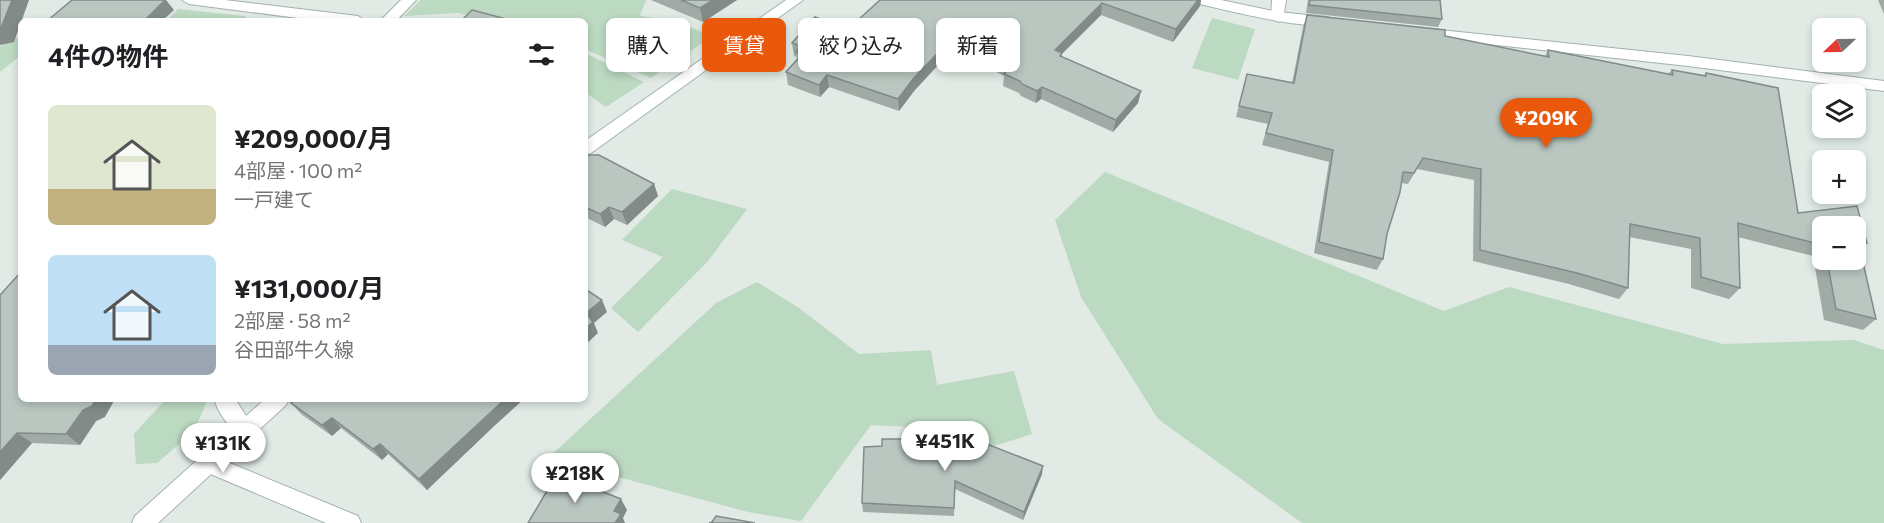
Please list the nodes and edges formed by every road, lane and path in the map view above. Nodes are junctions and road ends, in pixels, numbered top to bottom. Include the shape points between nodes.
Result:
1 (189, 0) edge
2 (409, 0) edge
3 (795, 0) edge
4 (1200, 0) edge
5 (1280, 0) edge
6 (1278, 17) junction
7 (334, 18) edge
8 (390, 18) edge
9 (1342, 24) edge
10 (1409, 31) edge
11 (1884, 86) edge
12 (588, 147) edge
13 (224, 402) edge
14 (276, 402) edge
15 (245, 429) junction
16 (208, 463) junction
17 (143, 523) edge
18 (350, 523) edge

1 - 7 street
2 - 8 street
3 - 12 street
4 - 6 street
5 - 6 street
6 - 9 street
10 - 11 street
13 - 15 street
14 - 15 street
15 - 16 street
16 - 17 street
16 - 18 street

